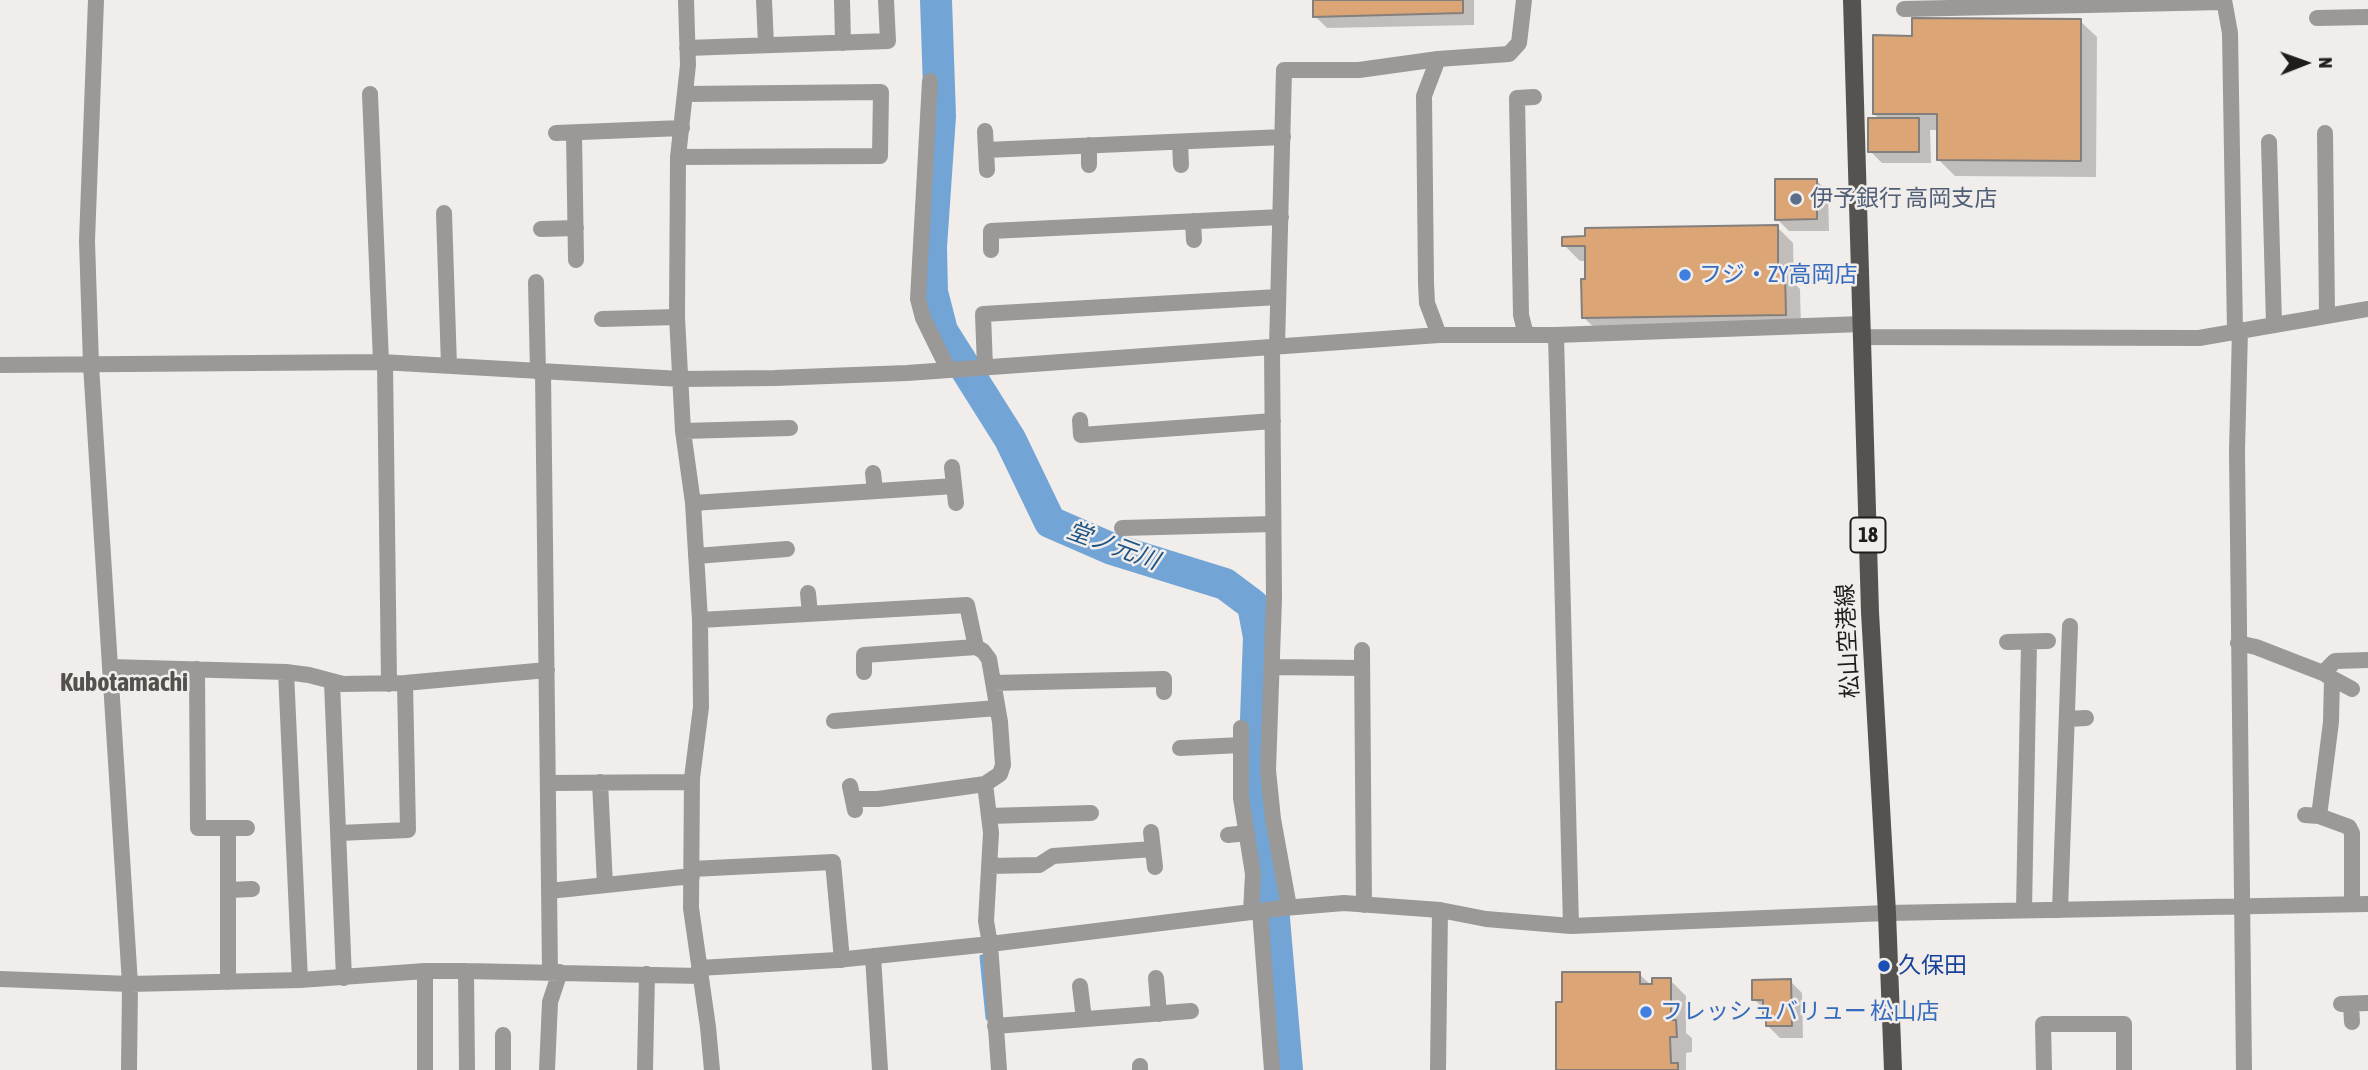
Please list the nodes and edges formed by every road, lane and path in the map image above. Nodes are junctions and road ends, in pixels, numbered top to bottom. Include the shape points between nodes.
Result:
1 (96, 0) edge
2 (686, 0) edge
3 (764, 0) edge
4 (842, 0) edge
5 (886, 0) edge
6 (1524, 0) edge
7 (1852, 0) edge
8 (2224, 1) edge
9 (1904, 9) dead end
10 (2368, 17) edge
11 (2317, 18) dead end
12 (843, 43) junction
13 (766, 45) junction
14 (687, 48) junction
15 (1438, 59) junction
16 (930, 81) dead end
17 (370, 94) dead end
18 (685, 94) junction
19 (1534, 97) dead end
20 (682, 128) junction
21 (985, 131) dead end
22 (574, 133) junction
23 (2325, 133) dead end
24 (556, 134) dead end
25 (1283, 137) junction
26 (1180, 142) junction
27 (2269, 142) dead end
28 (1089, 145) junction
29 (986, 149) junction
30 (678, 157) junction
31 (1089, 165) dead end
32 (1181, 165) dead end
33 (987, 170) dead end
34 (444, 214) dead end
35 (1281, 217) junction
36 (1193, 221) junction
37 (576, 228) junction
38 (541, 229) dead end
39 (1194, 240) dead end
40 (991, 250) dead end
41 (576, 260) dead end
42 (536, 282) dead end
43 (1278, 296) junction
44 (2368, 309) edge
45 (2327, 315) junction
46 (677, 317) junction
47 (602, 319) dead end
48 (2274, 324) junction
49 (2237, 330) junction
50 (1862, 331) junction
51 (1439, 335) junction
52 (1526, 335) junction
53 (1556, 335) junction
54 (1275, 347) junction
55 (383, 362) junction
56 (0, 365) edge
57 (91, 365) junction
58 (449, 366) junction
59 (985, 367) junction
60 (948, 369) junction
61 (541, 372) junction
62 (681, 379) junction
63 (1080, 420) dead end
64 (1273, 421) junction
65 (790, 428) dead end
66 (683, 431) junction
67 (952, 467) dead end
68 (873, 472) dead end
69 (875, 491) junction
70 (792, 496) junction
71 (694, 503) junction
72 (793, 513) dead end
73 (1273, 524) junction
74 (1122, 528) dead end
75 (787, 549) dead end
76 (696, 556) junction
77 (808, 593) dead end
78 (810, 614) junction
79 (700, 620) junction
80 (2088, 640) dead end
81 (2048, 641) dead end
82 (2007, 642) dead end
83 (2029, 642) junction
84 (2238, 643) junction
85 (976, 647) junction
86 (1362, 650) dead end
87 (2368, 660) edge
88 (111, 667) junction
89 (1272, 667) junction
90 (1362, 668) junction
91 (197, 669) junction
92 (547, 670) junction
93 (286, 672) junction
94 (864, 672) dead end
95 (2328, 676) junction
96 (332, 683) junction
97 (993, 683) junction
98 (397, 684) junction
99 (2352, 690) dead end
100 (1164, 692) dead end
101 (998, 708) junction
102 (2086, 718) dead end
103 (2067, 719) junction
104 (834, 721) dead end
105 (1180, 748) dead end
106 (600, 782) junction
107 (692, 782) junction
108 (548, 783) junction
109 (985, 784) junction
110 (852, 798) dead end
111 (1091, 813) dead end
112 (989, 816) junction
113 (2063, 825) junction
114 (2081, 825) dead end
115 (228, 828) junction
116 (247, 828) dead end
117 (1151, 832) dead end
118 (339, 833) junction
119 (1247, 833) junction
120 (1228, 835) dead end
121 (1153, 849) junction
122 (989, 866) junction
123 (1154, 867) dead end
124 (692, 872) junction
125 (605, 885) junction
126 (252, 889) dead end
127 (228, 890) junction
128 (549, 891) junction
129 (2360, 904) edge
130 (1364, 905) junction
131 (2243, 906) junction
132 (1287, 908) junction
133 (2060, 909) junction
134 (1440, 910) junction
135 (2024, 910) junction
136 (1259, 911) junction
137 (1887, 913) junction
138 (1571, 926) junction
139 (990, 944) junction
140 (873, 956) junction
141 (842, 960) junction
142 (425, 971) junction
143 (466, 971) junction
144 (555, 971) junction
145 (699, 972) junction
146 (646, 974) junction
147 (344, 978) junction
148 (1156, 978) dead end
149 (0, 979) edge
150 (300, 980) junction
151 (229, 982) junction
152 (130, 984) junction
153 (1080, 986) dead end
154 (2368, 1003) edge
155 (1191, 1012) dead end
156 (1159, 1014) junction
157 (1084, 1020) junction
158 (2351, 1022) dead end
159 (995, 1027) junction
160 (503, 1035) dead end
161 (129, 1070) edge
162 (425, 1070) edge
163 (467, 1070) edge
164 (503, 1070) edge
165 (547, 1070) edge
166 (645, 1070) edge
167 (712, 1070) edge
168 (880, 1070) edge
169 (999, 1070) edge
170 (1272, 1070) edge
171 (1438, 1070) edge
172 (1893, 1070) edge
173 (2044, 1070) edge
174 (2124, 1070) edge
175 (2244, 1070) edge

1 - 57 street via 87,241
2 - 14 street
3 - 13 street
4 - 12 street
5 - 12 street via 888,41
6 - 15 street via 1520,43 1509,54
7 - 50 main road, 松山空港線 / 18
8 - 9 street
8 - 49 street via 2230,33
10 - 11 street
12 - 13 street
13 - 14 street
14 - 18 street
15 - 25 street via 1359,70 1284,69
15 - 51 street via 1424,96 1427,303
16 - 60 street via 918,299
17 - 55 street
18 - 20 street
18 - 30 street via 881,92 880,156
19 - 52 street via 1517,98 1521,315
20 - 22 street
20 - 30 street
21 - 29 street
22 - 24 street
22 - 37 street
23 - 45 street
25 - 26 street
25 - 35 street
26 - 28 street
26 - 32 street
27 - 48 street
28 - 29 street
28 - 31 street
29 - 33 street
30 - 46 street
34 - 58 street
35 - 36 street
35 - 43 street
36 - 39 street
36 - 40 street via 1088,233 991,231
37 - 38 street
37 - 41 street
42 - 61 street
43 - 54 street
43 - 59 street via 983,314
44 - 45 street
45 - 48 street
46 - 47 street
46 - 62 street
48 - 49 street
49 - 50 street via 2199,338
49 - 84 street
50 - 53 street
50 - 137 main road, 松山空港線 / 18 via 1870,612
51 - 52 street
51 - 54 street
52 - 53 street
53 - 138 street
54 - 59 street
54 - 64 street
55 - 57 street
55 - 58 street
55 - 98 street
56 - 57 street
57 - 88 street
58 - 61 street
59 - 60 street
60 - 62 street
61 - 62 street
61 - 92 street
62 - 66 street
63 - 64 street via 1081,435
64 - 73 street
65 - 66 street
66 - 71 street
67 - 69 street via 955,494
68 - 69 street
69 - 70 street
70 - 71 street
70 - 72 street
71 - 76 street
73 - 74 street
73 - 89 street
75 - 76 street
76 - 79 street
77 - 78 street
78 - 79 street
78 - 85 street via 967,605
79 - 107 street via 701,707
80 - 103 street via 2070,633
81 - 83 street
82 - 83 street
83 - 135 street via 2034,780
84 - 95 street
84 - 131 street
85 - 94 street via 864,655
85 - 97 street via 989,659
86 - 90 street
87 - 95 street via 2335,662
88 - 91 street
88 - 152 street
89 - 90 street
89 - 132 street via 1269,795
90 - 130 street
91 - 93 street
91 - 115 street via 198,828
92 - 98 street
92 - 108 street
93 - 96 street
93 - 150 street
95 - 99 street
95 - 129 street via 2333,775 2312,816 2349,827
96 - 98 street
96 - 118 street
97 - 100 street via 1164,679
97 - 101 street
98 - 118 street via 408,830
101 - 104 street
101 - 109 street via 1003,765 1000,774
102 - 103 street
103 - 113 street
105 - 119 street via 1241,736 1241,798
106 - 107 street
106 - 108 street
106 - 125 street
107 - 124 street
108 - 128 street
109 - 110 street via 878,799
109 - 112 street
111 - 112 street
112 - 122 street
113 - 114 street
113 - 133 street
115 - 116 street
115 - 127 street
117 - 121 street
118 - 147 street
119 - 120 street
119 - 136 street
121 - 122 street via 1053,856 1039,865
121 - 123 street
122 - 139 street via 986,921
124 - 125 street
124 - 141 street via 833,862
124 - 145 street via 691,908
125 - 128 street
126 - 127 street
127 - 151 street
128 - 144 street
129 - 131 street
130 - 132 street
130 - 134 street
131 - 133 street
131 - 175 street
132 - 136 street
133 - 135 street
134 - 138 street
134 - 171 street
135 - 137 street
136 - 139 street
136 - 170 street
137 - 138 street
137 - 172 main road, 松山空港線 / 18
139 - 140 street
139 - 159 street
140 - 141 street
140 - 168 street
141 - 145 street
142 - 143 street
142 - 147 street
142 - 162 street
143 - 144 street
143 - 163 street
144 - 146 street
144 - 165 street
145 - 146 street
145 - 167 street
146 - 166 street
147 - 150 street
148 - 156 street
149 - 152 street
150 - 151 street
151 - 152 street
152 - 161 street
153 - 157 street
154 - 158 street via 2346,1004
155 - 156 street
156 - 157 street
157 - 159 street
159 - 169 street
160 - 164 street
173 - 174 street via 2043,1024 2124,1024

